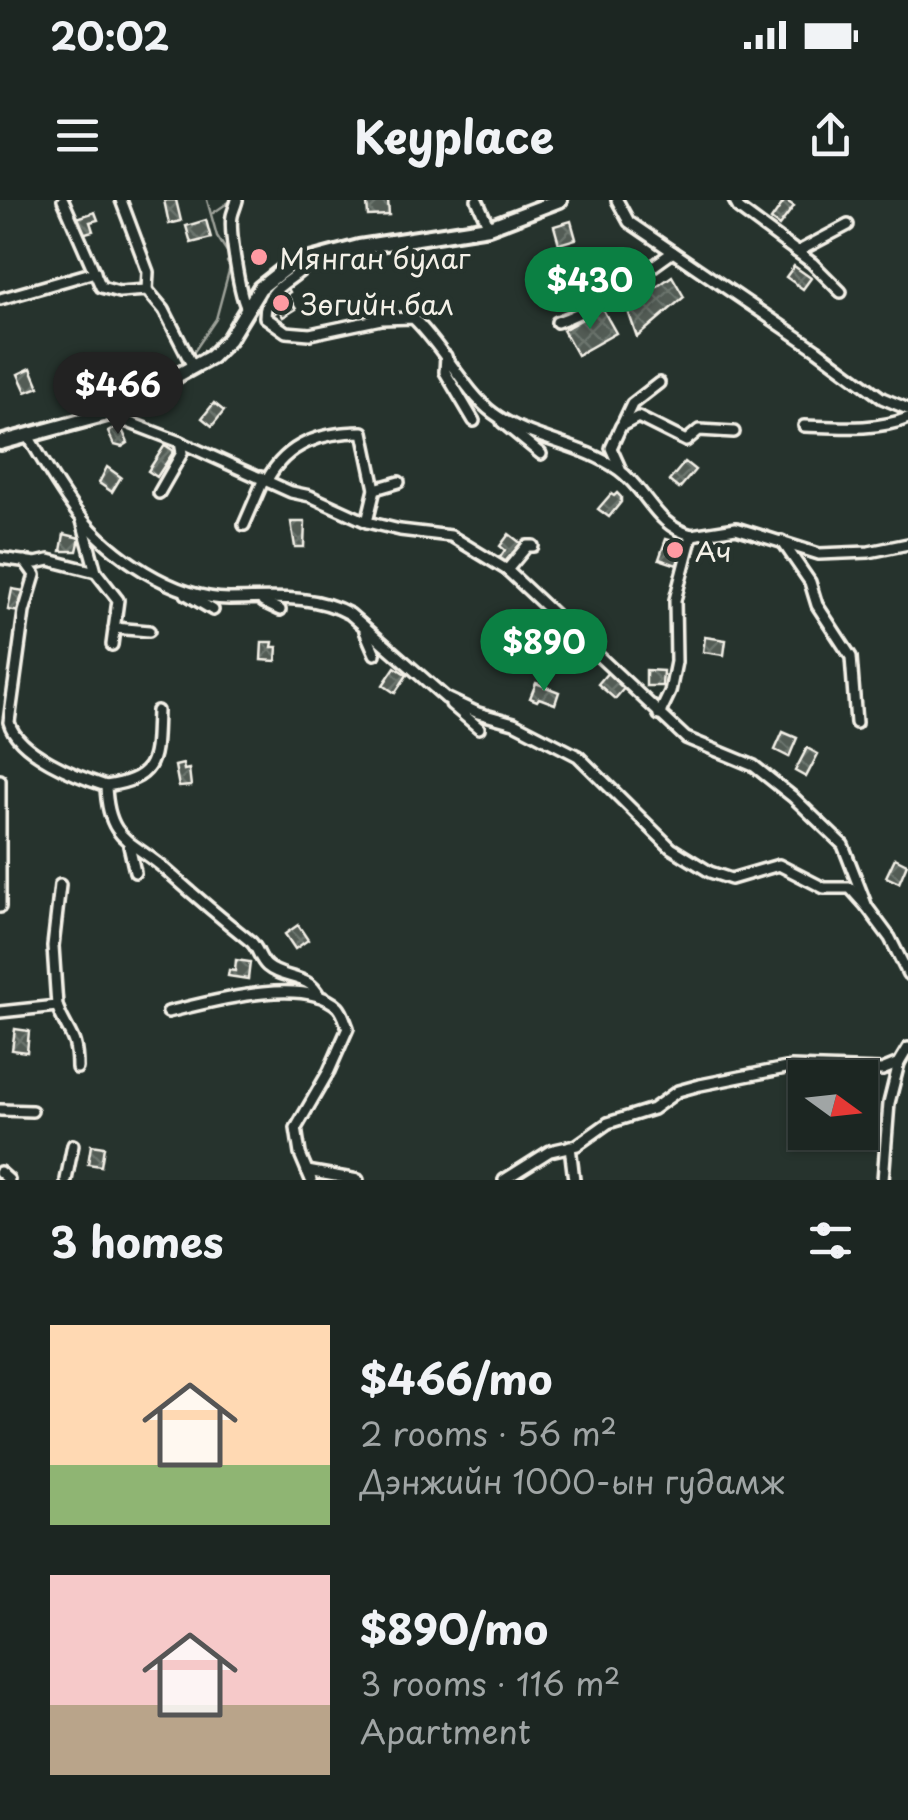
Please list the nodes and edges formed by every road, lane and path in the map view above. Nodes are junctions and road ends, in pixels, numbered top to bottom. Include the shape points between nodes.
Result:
1 (64, 200) edge
2 (121, 200) edge
3 (238, 200) edge
4 (477, 200) edge
5 (560, 200) edge
6 (617, 200) edge
7 (734, 200) edge
8 (848, 225) dead end
9 (489, 226) junction
10 (673, 252) junction
11 (797, 252) junction
12 (306, 260) junction
13 (95, 272) junction
14 (147, 290) junction
15 (841, 292) dead end
16 (0, 299) edge
17 (247, 308) junction
18 (557, 322) dead end
19 (446, 354) junction
20 (193, 367) junction
21 (659, 384) dead end
22 (908, 408) edge
23 (493, 413) junction
24 (108, 414) junction
25 (908, 418) edge
26 (474, 421) dead end
27 (622, 426) junction
28 (804, 426) dead end
29 (734, 432) dead end
30 (28, 436) junction
31 (180, 442) junction
32 (0, 443) edge
33 (541, 454) dead end
34 (621, 471) junction
35 (264, 478) junction
36 (399, 482) dead end
37 (375, 489) junction
38 (159, 493) dead end
39 (81, 517) junction
40 (367, 522) junction
41 (244, 525) dead end
42 (692, 535) junction
43 (782, 540) junction
44 (908, 544) edge
45 (532, 546) dead end
46 (0, 558) edge
47 (24, 561) junction
48 (507, 570) junction
49 (96, 572) junction
50 (175, 583) junction
51 (256, 598) junction
52 (213, 610) dead end
53 (280, 610) dead end
54 (362, 624) junction
55 (114, 628) junction
56 (149, 631) dead end
57 (112, 645) dead end
58 (376, 654) dead end
59 (446, 698) junction
60 (156, 710) dead end
61 (659, 714) junction
62 (856, 723) dead end
63 (479, 728) dead end
64 (0, 780) edge
65 (106, 786) junction
66 (128, 843) junction
67 (135, 872) dead end
68 (60, 885) dead end
69 (0, 907) edge
70 (867, 908) junction
71 (908, 974) edge
72 (319, 996) junction
73 (58, 1006) junction
74 (0, 1012) edge
75 (168, 1012) dead end
76 (908, 1048) edge
77 (900, 1063) junction
78 (77, 1068) dead end
79 (0, 1110) edge
80 (32, 1111) dead end
81 (73, 1145) dead end
82 (570, 1146) junction
83 (0, 1172) edge
84 (309, 1176) edge
85 (9, 1180) edge
86 (66, 1180) edge
87 (358, 1180) edge
88 (504, 1180) edge
89 (574, 1180) edge
90 (883, 1180) edge

1 - 13 street
2 - 14 street via 148,272
3 - 17 street via 231,218
4 - 9 street
5 - 9 main road
6 - 10 street via 629,222
7 - 11 street
8 - 11 street
9 - 12 main road
10 - 18 street
10 - 22 street via 882,398
11 - 15 street
12 - 17 main road via 271,278
12 - 19 street via 265,307 265,317 286,332 413,318
13 - 14 street via 101,287
13 - 16 street
14 - 20 street
17 - 20 main road via 229,339
19 - 23 street
19 - 26 street via 445,372
20 - 24 main road
21 - 27 street via 632,404
23 - 33 street
23 - 34 street
24 - 30 main road
24 - 31 street
25 - 28 street
27 - 29 street via 638,417 686,441 699,430
27 - 34 street via 611,448
30 - 32 main road
30 - 39 street
31 - 35 street
31 - 38 street via 182,453
34 - 42 street via 656,515
35 - 37 street via 295,447 335,432 362,432
35 - 40 street
35 - 41 street
36 - 37 street
37 - 40 street
39 - 49 street
39 - 50 street via 144,569
40 - 48 street via 451,536
42 - 43 street via 736,528
42 - 61 street via 675,600 676,662
43 - 44 street via 819,554
43 - 62 street via 850,657
45 - 48 street
46 - 47 street
47 - 49 street
47 - 65 street via 35,575 17,657 12,733 31,750
48 - 61 street
49 - 55 street via 118,600
50 - 51 street via 190,593
50 - 52 street
51 - 53 street
51 - 54 street via 337,606
54 - 58 street
54 - 59 street
55 - 56 street
55 - 57 street
59 - 63 street
59 - 70 street via 578,756 671,848 710,872 731,879 779,865 824,888 850,888
60 - 65 street via 155,755 146,771 135,782
61 - 70 street via 686,738 754,766 793,797 844,845
64 - 69 street
65 - 66 street via 108,812
66 - 67 street
66 - 72 street via 254,944 268,968 311,983
68 - 73 street via 53,946
70 - 71 street
72 - 75 street via 251,992
72 - 84 street via 340,1008 348,1028 296,1128
73 - 74 street
73 - 78 street via 77,1044
76 - 77 street
77 - 82 street via 882,1070 791,1067 700,1084
77 - 90 street via 889,1103
79 - 80 street
81 - 86 street
82 - 88 street
82 - 89 street
83 - 85 street
84 - 87 street

